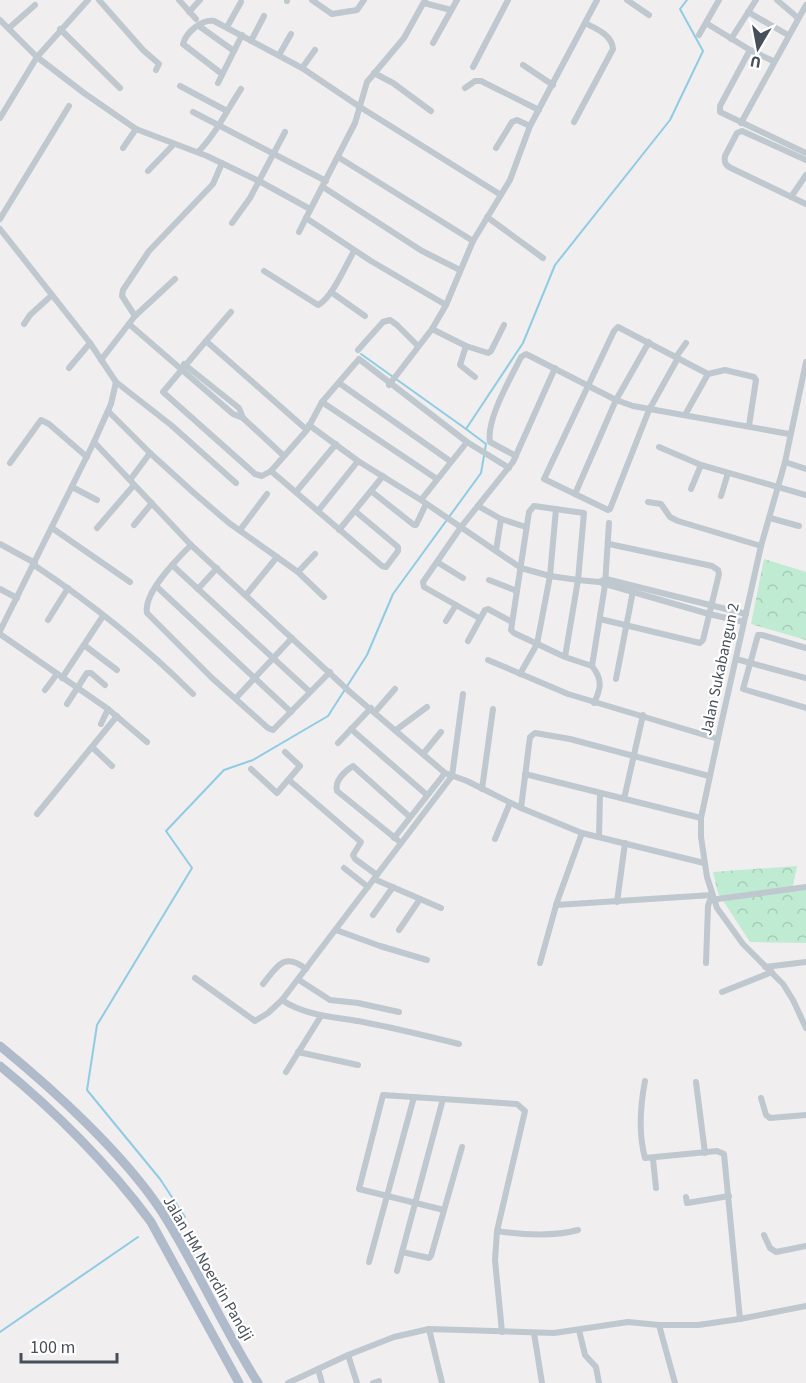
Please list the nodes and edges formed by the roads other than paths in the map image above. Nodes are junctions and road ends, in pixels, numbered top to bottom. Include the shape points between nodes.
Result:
1 (88, 0) edge
2 (99, 0) edge
3 (179, 0) edge
4 (200, 0) edge
5 (312, 0) edge
6 (364, 0) edge
7 (457, 0) edge
8 (508, 0) edge
9 (597, 0) edge
10 (627, 0) edge
11 (719, 0) edge
12 (756, 0) edge
13 (777, 0) edge
14 (241, 2) dead end
15 (424, 2) edge
16 (35, 4) dead end
17 (806, 5) edge
18 (451, 10) junction
19 (189, 12) junction
20 (748, 12) junction
21 (649, 15) dead end
22 (264, 16) dead end
23 (798, 18) junction
24 (0, 20) edge
25 (197, 22) junction
26 (585, 23) junction
27 (706, 23) junction
28 (227, 27) junction
29 (9, 28) junction
30 (60, 29) junction
31 (291, 34) dead end
32 (242, 35) junction
33 (699, 35) dead end
34 (788, 36) junction
35 (731, 39) junction
36 (251, 40) junction
37 (433, 43) dead end
38 (315, 50) dead end
39 (750, 50) junction
40 (234, 51) junction
41 (279, 55) junction
42 (37, 57) junction
43 (773, 62) junction
44 (523, 65) dead end
45 (473, 67) dead end
46 (302, 68) junction
47 (156, 70) dead end
48 (374, 73) junction
49 (222, 74) junction
50 (218, 83) dead end
51 (553, 85) junction
52 (180, 86) dead end
53 (120, 88) dead end
54 (465, 88) dead end
55 (241, 89) dead end
56 (69, 106) dead end
57 (360, 107) junction
58 (539, 110) junction
59 (227, 111) junction
60 (432, 111) dead end
61 (193, 112) dead end
62 (0, 118) edge
63 (574, 122) dead end
64 (741, 123) junction
65 (218, 125) junction
66 (530, 126) junction
67 (136, 129) junction
68 (285, 132) dead end
69 (174, 144) junction
70 (123, 148) dead end
71 (496, 148) dead end
72 (198, 152) junction
73 (806, 153) edge
74 (273, 154) junction
75 (338, 158) junction
76 (806, 160) edge
77 (222, 163) junction
78 (148, 171) dead end
79 (806, 175) edge
80 (259, 181) junction
81 (324, 184) junction
82 (501, 195) junction
83 (792, 197) junction
84 (806, 204) edge
85 (310, 209) junction
86 (487, 217) junction
87 (306, 218) junction
88 (0, 219) edge
89 (232, 222) dead end
90 (0, 229) edge
91 (299, 232) dead end
92 (473, 241) junction
93 (354, 251) junction
94 (543, 258) dead end
95 (264, 270) dead end
96 (460, 270) junction
97 (175, 279) dead end
98 (331, 292) junction
99 (52, 295) junction
100 (446, 305) junction
101 (231, 312) dead end
102 (135, 316) junction
103 (365, 316) dead end
104 (24, 324) dead end
105 (129, 324) junction
106 (504, 325) dead end
107 (432, 329) junction
108 (206, 341) junction
109 (649, 342) junction
110 (686, 343) dead end
111 (90, 344) junction
112 (418, 346) junction
113 (466, 346) junction
114 (358, 350) dead end
115 (677, 358) junction
116 (101, 360) junction
117 (175, 362) junction
118 (806, 362) edge
119 (187, 365) junction
120 (69, 368) dead end
121 (555, 368) junction
122 (181, 370) junction
123 (708, 374) junction
124 (475, 377) dead end
125 (392, 380) junction
126 (116, 382) junction
127 (339, 383) junction
128 (587, 384) junction
129 (217, 389) junction
130 (212, 395) junction
131 (616, 400) junction
132 (322, 402) junction
133 (649, 410) junction
134 (108, 411) junction
135 (685, 415) junction
136 (243, 417) junction
137 (749, 426) junction
138 (308, 428) junction
139 (789, 434) junction
140 (94, 442) junction
141 (467, 442) junction
142 (336, 444) junction
143 (659, 447) dead end
144 (150, 453) junction
145 (284, 456) junction
146 (516, 456) junction
147 (87, 457) junction
148 (358, 461) junction
149 (450, 461) junction
150 (785, 462) junction
151 (10, 463) dead end
152 (701, 465) junction
153 (507, 467) junction
154 (806, 469) edge
155 (271, 471) junction
156 (728, 473) junction
157 (383, 476) junction
158 (437, 479) junction
159 (132, 482) junction
160 (236, 483) dead end
161 (778, 486) junction
162 (72, 487) junction
163 (691, 489) dead end
164 (372, 491) junction
165 (296, 492) junction
166 (267, 494) dead end
167 (575, 494) junction
168 (806, 495) edge
169 (721, 496) dead end
170 (97, 500) dead end
171 (648, 502) dead end
172 (152, 503) junction
173 (425, 504) junction
174 (478, 506) junction
175 (556, 509) junction
176 (318, 511) junction
177 (355, 511) junction
178 (770, 518) junction
179 (501, 519) junction
180 (609, 523) dead end
181 (134, 525) dead end
182 (459, 526) junction
183 (799, 526) dead end
184 (526, 527) junction
185 (52, 528) junction
186 (97, 528) dead end
187 (339, 530) junction
188 (240, 531) junction
189 (0, 544) edge
190 (609, 544) junction
191 (191, 545) junction
192 (761, 546) junction
193 (496, 551) junction
194 (315, 554) dead end
195 (277, 557) junction
196 (437, 562) junction
197 (34, 564) junction
198 (171, 565) junction
199 (216, 568) junction
200 (521, 568) junction
201 (298, 572) junction
202 (550, 576) junction
203 (463, 578) dead end
204 (489, 580) dead end
205 (578, 580) junction
206 (130, 582) dead end
207 (603, 582) junction
208 (156, 586) junction
209 (68, 588) junction
210 (0, 589) edge
211 (198, 589) junction
212 (633, 590) junction
213 (517, 591) junction
214 (246, 595) junction
215 (324, 597) dead end
216 (17, 598) junction
217 (456, 605) junction
218 (711, 606) junction
219 (709, 614) junction
220 (746, 614) junction
221 (103, 616) junction
222 (479, 618) junction
223 (3, 619) edge
224 (600, 619) junction
225 (48, 620) dead end
226 (446, 621) dead end
227 (512, 622) junction
228 (744, 622) junction
229 (626, 626) junction
230 (0, 632) edge
231 (292, 638) junction
232 (468, 641) dead end
233 (537, 644) junction
234 (84, 645) junction
235 (806, 648) edge
236 (565, 657) junction
237 (273, 658) junction
238 (736, 659) junction
239 (488, 660) dead end
240 (749, 662) junction
241 (592, 666) junction
242 (117, 670) dead end
243 (330, 672) junction
244 (520, 674) junction
245 (60, 676) junction
246 (254, 678) junction
247 (806, 678) edge
248 (616, 679) dead end
249 (105, 685) dead end
250 (730, 686) junction
251 (77, 687) junction
252 (395, 689) dead end
253 (743, 689) junction
254 (45, 690) dead end
255 (310, 692) junction
256 (194, 694) dead end
257 (464, 694) dead end
258 (236, 698) junction
259 (594, 703) junction
260 (67, 704) dead end
261 (427, 707) dead end
262 (806, 708) edge
263 (108, 709) junction
264 (493, 709) dead end
265 (373, 710) junction
266 (291, 712) junction
267 (643, 715) junction
268 (117, 716) junction
269 (101, 724) dead end
270 (351, 729) junction
271 (396, 730) junction
272 (441, 732) dead end
273 (718, 739) junction
274 (147, 742) dead end
275 (338, 743) dead end
276 (92, 747) junction
277 (285, 752) dead end
278 (423, 754) junction
279 (633, 756) junction
280 (112, 766) dead end
281 (251, 769) dead end
282 (448, 774) junction
283 (525, 774) junction
284 (710, 776) junction
285 (289, 780) junction
286 (482, 789) junction
287 (600, 793) junction
288 (427, 795) junction
289 (624, 799) junction
290 (510, 803) junction
291 (521, 808) junction
292 (37, 814) dead end
293 (410, 817) junction
294 (701, 818) junction
295 (582, 833) junction
296 (598, 837) junction
297 (394, 838) junction
298 (495, 839) dead end
299 (400, 842) junction
300 (626, 843) junction
301 (704, 862) junction
302 (344, 868) dead end
303 (375, 877) junction
304 (368, 887) junction
305 (393, 887) junction
306 (806, 887) edge
307 (713, 897) junction
308 (420, 899) junction
309 (617, 902) junction
310 (556, 905) junction
311 (441, 908) dead end
312 (373, 915) dead end
313 (336, 930) junction
314 (399, 930) dead end
315 (427, 960) dead end
316 (806, 962) edge
317 (540, 963) dead end
318 (706, 963) dead end
319 (765, 967) junction
320 (306, 969) junction
321 (772, 972) junction
322 (195, 978) dead end
323 (299, 980) junction
324 (262, 984) dead end
325 (722, 992) dead end
326 (282, 1000) junction
327 (399, 1012) dead end
328 (321, 1016) junction
329 (804, 1017) edge
330 (806, 1028) edge
331 (459, 1044) dead end
332 (0, 1046) edge
333 (298, 1052) junction
334 (358, 1065) dead end
335 (0, 1066) edge
336 (286, 1072) dead end
337 (645, 1081) dead end
338 (696, 1082) dead end
339 (414, 1097) junction
340 (761, 1098) dead end
341 (443, 1099) junction
342 (806, 1115) edge
343 (462, 1147) dead end
344 (705, 1153) junction
345 (653, 1159) junction
346 (656, 1188) dead end
347 (387, 1195) junction
348 (729, 1196) junction
349 (686, 1197) dead end
350 (416, 1201) junction
351 (444, 1210) junction
352 (578, 1230) dead end
353 (498, 1231) junction
354 (764, 1235) dead end
355 (806, 1246) edge
356 (402, 1252) junction
357 (369, 1262) dead end
358 (397, 1270) dead end
359 (806, 1305) edge
360 (740, 1319) junction
361 (659, 1325) junction
362 (429, 1329) junction
363 (579, 1330) junction
364 (502, 1332) junction
365 (534, 1333) junction
366 (348, 1355) junction
367 (318, 1369) junction
368 (239, 1383) edge
369 (258, 1383) edge
370 (288, 1383) edge
371 (322, 1383) edge
372 (357, 1383) edge
373 (442, 1383) edge
374 (542, 1383) edge
375 (600, 1383) edge
376 (675, 1383) edge

1 - 30 street
2 - 47 street via 159,64
3 - 19 street
4 - 19 street
5 - 6 street via 332,14 357,10
7 - 18 street
8 - 45 street
9 - 26 street
10 - 21 street
11 - 27 street
12 - 20 street
13 - 23 street
14 - 28 street
15 - 18 street
15 - 48 street via 404,38
16 - 29 street
17 - 23 street
18 - 37 street
19 - 25 street
20 - 34 street
20 - 35 street
22 - 36 street
23 - 34 street
24 - 29 street
25 - 28 street via 211,20
25 - 40 street
25 - 49 street via 184,39 184,46
26 - 51 street
26 - 63 street via 608,36 613,49
27 - 33 street
27 - 35 street
28 - 32 street
29 - 42 street
30 - 42 street
30 - 53 street
31 - 41 street
32 - 36 street
32 - 40 street
34 - 43 street
35 - 39 street
36 - 41 street
38 - 46 street
39 - 43 street
39 - 64 street via 719,109
40 - 49 street
41 - 46 street
42 - 62 street
42 - 67 street
43 - 64 street
44 - 51 street
46 - 57 street
48 - 57 street via 364,88
48 - 60 street
49 - 50 street
51 - 58 street
52 - 59 street
54 - 58 street via 481,81
55 - 59 street
56 - 88 street
57 - 75 street
57 - 82 street
58 - 66 street
59 - 65 street
61 - 65 street
64 - 73 street
65 - 72 street
65 - 74 street
66 - 71 street via 512,122
66 - 82 street
67 - 69 street
67 - 70 street
68 - 74 street
69 - 72 street
69 - 78 street
72 - 77 street
74 - 80 street
74 - 81 street
75 - 81 street
75 - 92 street
76 - 83 street via 742,131 737,133 725,156 728,167
77 - 80 street
77 - 102 street via 213,184 149,251 123,290 122,297
79 - 83 street
80 - 85 street
80 - 89 street
81 - 85 street
81 - 96 street via 422,251
82 - 86 street
83 - 84 street
85 - 87 street
86 - 92 street
86 - 94 street
87 - 91 street
87 - 93 street
90 - 99 street
92 - 96 street
93 - 98 street
93 - 100 street
95 - 98 street via 316,304 321,304
96 - 100 street
97 - 102 street
98 - 103 street
99 - 104 street
99 - 111 street
100 - 107 street
101 - 108 street
102 - 105 street
105 - 116 street
105 - 117 street
106 - 113 street via 490,352
107 - 112 street
107 - 113 street
108 - 119 street
108 - 138 street
109 - 115 street
109 - 128 street via 616,328
109 - 131 street
110 - 115 street
111 - 116 street
111 - 120 street
112 - 114 street via 390,320 383,322
112 - 125 street
113 - 124 street via 460,365
115 - 123 street
115 - 133 street
116 - 126 street
117 - 119 street
117 - 122 street
118 - 139 street, Jalan Sukabangun 2
119 - 122 street
119 - 129 street
121 - 128 street
121 - 146 street
121 - 146 street via 529,355 521,357 494,417 490,442
122 - 130 street
122 - 155 street via 163,392 255,474 262,476
123 - 135 street
123 - 137 street via 725,370 756,378
125 - 127 street via 359,359
125 - 141 street
126 - 134 street
126 - 160 street
127 - 132 street
127 - 149 street
128 - 131 street
128 - 167 street via 544,479
129 - 130 street
129 - 136 street via 239,408
130 - 136 street via 233,414
131 - 133 street
131 - 167 street
132 - 138 street
132 - 158 street
133 - 135 street
133 - 167 street via 610,509
134 - 140 street
134 - 144 street
135 - 137 street
136 - 145 street
137 - 139 street
138 - 142 street
138 - 145 street
139 - 150 street, Jalan Sukabangun 2
140 - 147 street
140 - 159 street
141 - 149 street
141 - 153 street
142 - 148 street
142 - 165 street
143 - 152 street
144 - 159 street
144 - 188 street
145 - 155 street
146 - 153 street
147 - 151 street via 41,420
147 - 162 street
148 - 157 street
148 - 176 street
149 - 158 street
150 - 154 street
150 - 161 street, Jalan Sukabangun 2
152 - 156 street
152 - 163 street
153 - 174 street
155 - 165 street
156 - 161 street
156 - 169 street
157 - 164 street
157 - 173 street
158 - 173 street
159 - 172 street
159 - 186 street
161 - 168 street
161 - 178 street, Jalan Sukabangun 2
162 - 170 street
162 - 185 street
164 - 173 street via 414,525
164 - 177 street
165 - 176 street
166 - 188 street
171 - 192 street via 661,504 678,521
172 - 181 street
172 - 191 street
173 - 182 street
174 - 179 street
174 - 182 street
175 - 184 street via 532,507
175 - 202 street
175 - 205 street via 584,513
176 - 187 street
177 - 187 street
177 - 187 street via 398,547 386,567
178 - 183 street
178 - 192 street, Jalan Sukabangun 2
179 - 184 street
179 - 193 street
180 - 190 street
182 - 193 street
182 - 196 street
184 - 200 street
185 - 197 street
185 - 206 street
188 - 195 street
189 - 197 street
190 - 207 street
190 - 218 street via 715,568 719,574
191 - 198 street
191 - 199 street
192 - 220 street, Jalan Sukabangun 2
193 - 200 street
194 - 201 street
195 - 201 street
195 - 214 street
196 - 203 street
196 - 217 street via 423,586
197 - 209 street
197 - 216 street
198 - 208 street
198 - 211 street
199 - 211 street
199 - 214 street
200 - 202 street
200 - 213 street
201 - 215 street
202 - 205 street
202 - 233 street
204 - 213 street
205 - 207 street
205 - 236 street
207 - 212 street
207 - 224 street
208 - 246 street
208 - 258 street via 146,604 147,613
209 - 221 street
209 - 225 street
210 - 216 street
211 - 237 street
212 - 218 street
212 - 219 street
212 - 229 street
213 - 227 street
214 - 231 street
216 - 223 street
217 - 222 street
217 - 226 street
218 - 219 street
218 - 220 street
219 - 228 street
219 - 229 street via 700,643
220 - 228 street, Jalan Sukabangun 2
221 - 234 street
221 - 256 street
222 - 227 street via 488,609
222 - 232 street
223 - 230 street
224 - 229 street
224 - 241 street
227 - 233 street via 514,633
228 - 238 street, Jalan Sukabangun 2
229 - 248 street
230 - 245 street
231 - 237 street
231 - 243 street
233 - 236 street
233 - 244 street
234 - 242 street
234 - 245 street
235 - 240 street via 760,634
236 - 241 street
237 - 246 street
237 - 255 street
238 - 240 street
238 - 250 street, Jalan Sukabangun 2
239 - 244 street
240 - 247 street
240 - 253 street
241 - 259 street via 601,685
243 - 255 street
243 - 265 street
244 - 259 street
245 - 251 street
245 - 254 street
246 - 258 street
246 - 266 street
249 - 251 street via 89,673
250 - 253 street
250 - 273 street, Jalan Sukabangun 2
251 - 260 street
251 - 263 street
252 - 265 street
253 - 262 street
255 - 266 street
257 - 282 street
258 - 266 street via 270,729 275,729
259 - 267 street
261 - 271 street
263 - 268 street
263 - 269 street
264 - 286 street
265 - 270 street
265 - 271 street
267 - 273 street
267 - 279 street
268 - 274 street
268 - 276 street
270 - 275 street
270 - 288 street
271 - 278 street
272 - 278 street
273 - 284 street, Jalan Sukabangun 2
276 - 280 street
276 - 292 street
277 - 285 street via 300,766
278 - 282 street
279 - 283 street via 535,733 530,736
279 - 284 street
279 - 289 street
281 - 285 street via 277,793
282 - 286 street
282 - 288 street
282 - 299 street
283 - 287 street
283 - 291 street
284 - 294 street, Jalan Sukabangun 2
285 - 303 street via 361,842 353,855
286 - 290 street
287 - 289 street
287 - 296 street
288 - 293 street
289 - 294 street
290 - 291 street
290 - 298 street
291 - 295 street
293 - 297 street
293 - 297 street via 353,766 340,778 338,791
294 - 301 street, Jalan Sukabangun 2
295 - 296 street
295 - 310 street
296 - 300 street
297 - 299 street
299 - 303 street
300 - 301 street
300 - 309 street
301 - 307 street, Jalan Sukabangun 2
302 - 304 street
303 - 304 street
303 - 305 street
304 - 313 street
305 - 308 street
305 - 312 street
306 - 307 street
307 - 309 street
307 - 318 street via 708,904
307 - 319 street, Jalan Sukabangun 2 via 728,926
308 - 311 street
308 - 314 street
309 - 310 street
310 - 317 street
313 - 315 street
313 - 320 street
316 - 319 street
319 - 321 street, Jalan Sukabangun 2
320 - 323 street
320 - 324 street via 286,961
321 - 325 street
321 - 329 street, Jalan Sukabangun 2
322 - 326 street via 255,1021
323 - 326 street
323 - 327 street via 330,1000
326 - 328 street
328 - 331 street
328 - 333 street
329 - 330 street, Jalan Sukabangun 2
332 - 369 main road, Jalan HM Noerdin Pandji via 97,1135 146,1190 177,1237
333 - 334 street
333 - 336 street
335 - 368 main road, Jalan HM Noerdin Pandji via 86,1146 135,1200 151,1222
337 - 345 street via 641,1136 644,1157
338 - 344 street
339 - 341 street
339 - 347 street
339 - 347 street via 382,1096 359,1189
340 - 342 street via 770,1118
341 - 350 street
341 - 353 street via 517,1104 525,1111
343 - 351 street
344 - 345 street
344 - 348 street via 724,1154
345 - 346 street
347 - 350 street
347 - 357 street
348 - 349 street via 688,1203
348 - 360 street
350 - 351 street
350 - 356 street
351 - 356 street via 429,1258
352 - 353 street via 556,1234
353 - 364 street via 495,1260
354 - 355 street via 776,1252
356 - 358 street
359 - 360 street
360 - 361 street
361 - 363 street via 628,1322
361 - 376 street
362 - 364 street
362 - 366 street via 394,1337
362 - 373 street
363 - 365 street
363 - 375 street via 585,1355 596,1367
364 - 365 street
365 - 374 street
366 - 367 street
366 - 372 street
367 - 370 street
367 - 371 street

